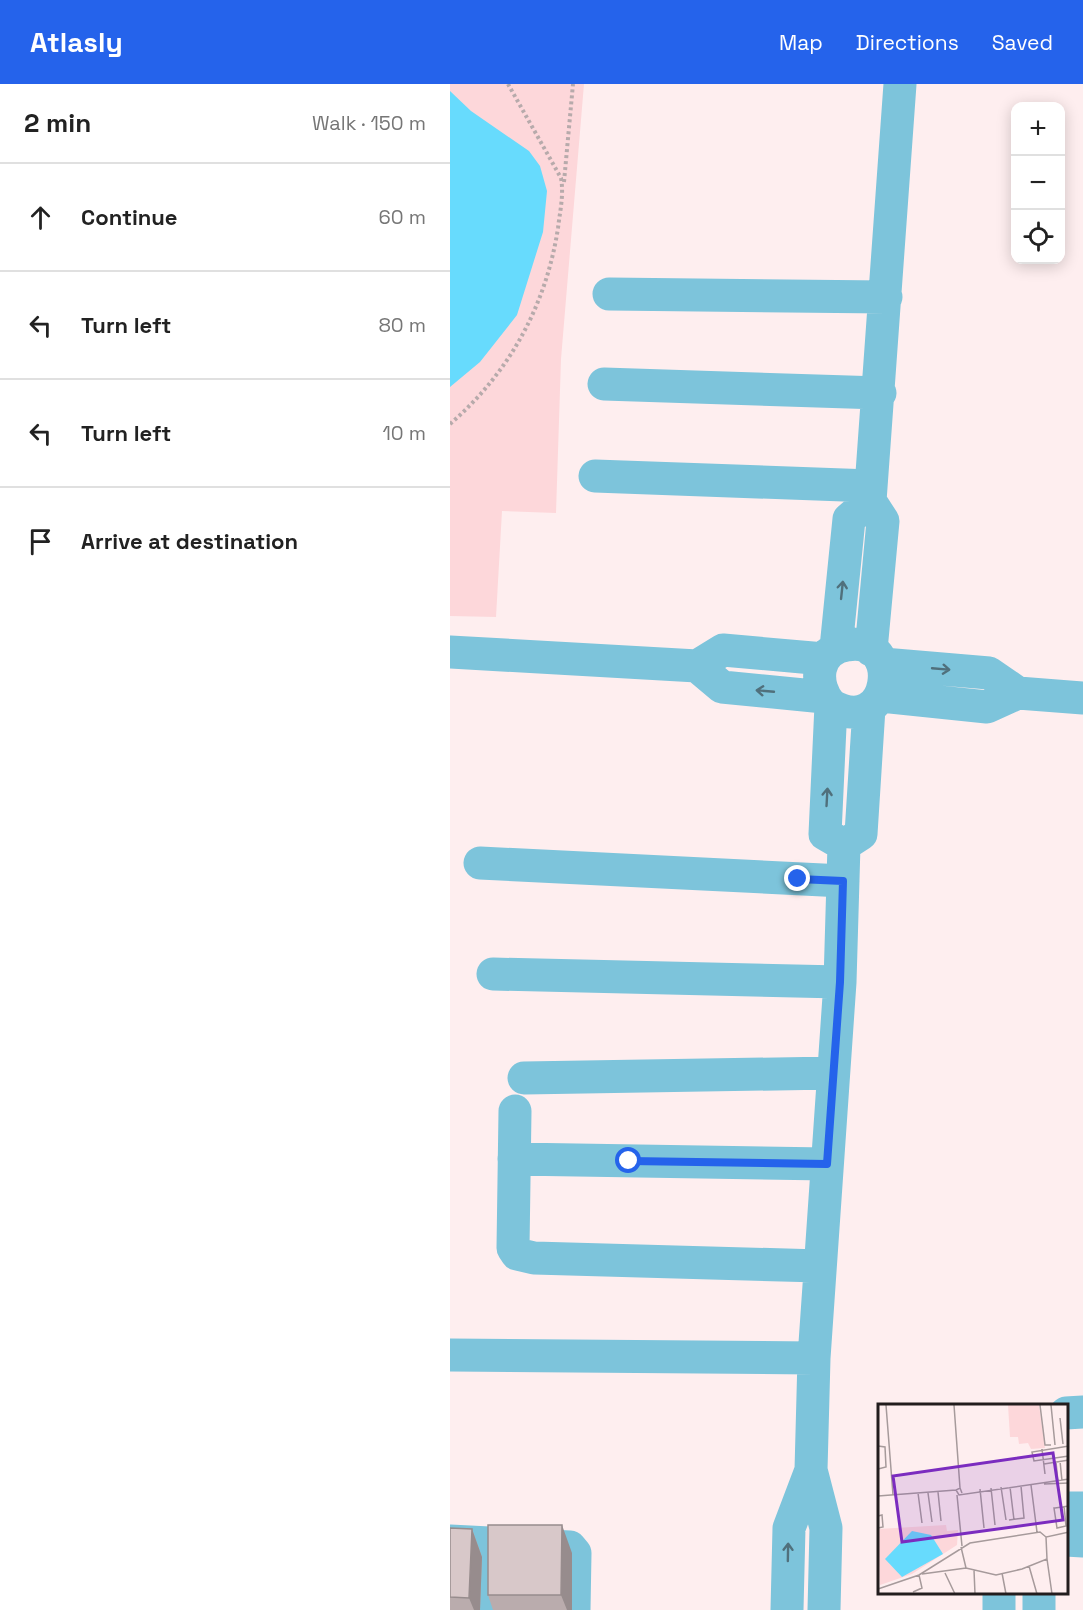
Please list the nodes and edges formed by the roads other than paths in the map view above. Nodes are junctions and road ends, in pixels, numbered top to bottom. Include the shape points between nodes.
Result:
1 (900, 84) edge
2 (609, 294) dead end
3 (886, 297) junction
4 (604, 384) dead end
5 (880, 393) junction
6 (595, 476) dead end
7 (870, 494) junction
8 (450, 652) edge
9 (830, 654) junction
10 (877, 657) junction
11 (697, 666) junction
12 (1018, 693) junction
13 (1083, 698) edge
14 (827, 701) junction
15 (875, 702) junction
16 (844, 845) junction
17 (480, 863) dead end
18 (843, 881) junction
19 (493, 974) dead end
20 (840, 982) junction
21 (833, 1073) junction
22 (524, 1078) dead end
23 (515, 1111) dead end
24 (514, 1159) junction
25 (827, 1164) junction
26 (820, 1266) junction
27 (450, 1355) edge
28 (814, 1358) junction
29 (1083, 1412) edge
30 (1068, 1413) edge
31 (811, 1470) junction
32 (1068, 1540) edge
33 (450, 1541) edge
34 (1083, 1541) edge
35 (491, 1542) junction
36 (490, 1610) edge
37 (574, 1610) edge
38 (787, 1610) edge
39 (824, 1610) edge

1 - 3 street
2 - 3 street
3 - 5 street
4 - 5 street
5 - 7 street
6 - 7 street
9 -> 7 street via 849,519
7 - 10 street via 883,521
8 - 11 street
9 - 10 street via 854,644
9 - 11 street via 723,650
9 - 14 street via 818,678
10 -> 12 street via 989,673
10 - 15 street via 886,675
14 -> 11 street via 722,687
12 - 13 street
12 - 15 street via 987,707
14 - 15 street via 850,712
16 -> 14 street via 825,834
15 - 16 street via 861,834
16 - 18 street
17 - 18 street
18 - 20 street
19 - 20 street
20 - 21 street
21 - 22 street
21 - 25 street
23 - 24 street
24 - 25 street
24 - 26 street via 513,1248 517,1254 534,1258
25 - 26 street
26 - 28 street
27 - 28 street
28 - 31 street
29 - 30 street
38 -> 31 street via 789,1528
31 - 39 street via 826,1528
32 - 34 street
33 - 35 street
35 - 36 street
35 - 37 street via 570,1547 575,1553

